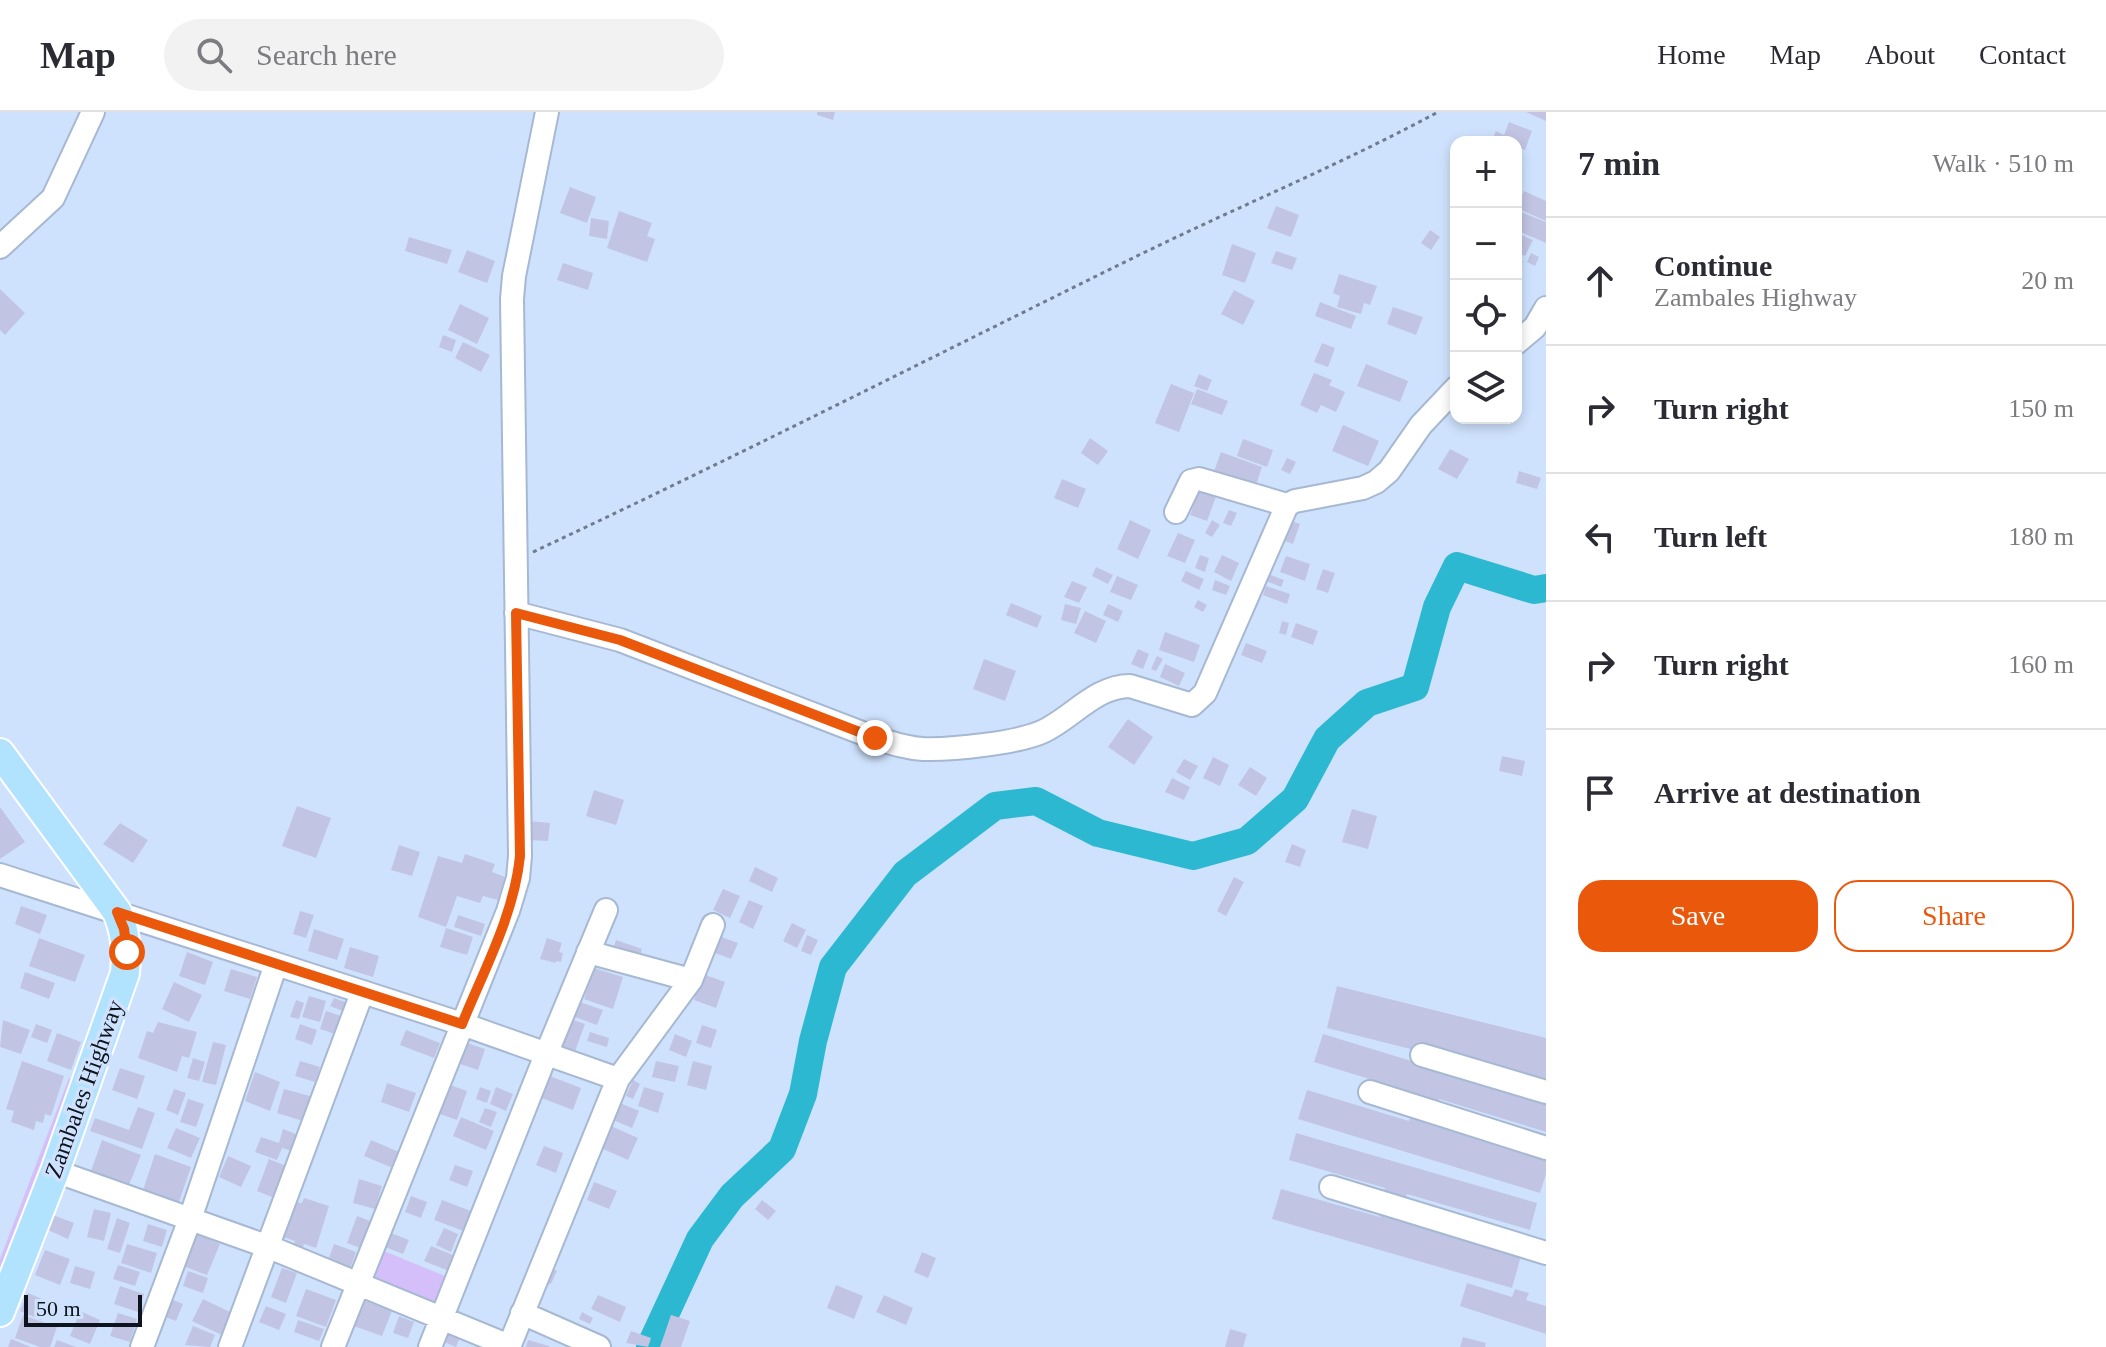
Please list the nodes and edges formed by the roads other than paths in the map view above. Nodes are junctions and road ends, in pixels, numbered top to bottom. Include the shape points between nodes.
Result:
1 (93, 112) edge
2 (547, 112) edge
3 (0, 247) edge
4 (1546, 308) edge
5 (1522, 338) edge
6 (1450, 394) edge
7 (1287, 505) junction
8 (1176, 512) dead end
9 (516, 613) junction
10 (0, 753) edge
11 (0, 875) edge
12 (606, 910) dead end
13 (117, 912) junction
14 (713, 925) dead end
15 (588, 952) junction
16 (276, 964) junction
17 (691, 980) junction
18 (362, 993) junction
19 (462, 1024) junction
20 (547, 1052) junction
21 (1422, 1055) dead end
22 (618, 1079) junction
23 (1370, 1092) dead end
24 (1546, 1092) edge
25 (1546, 1148) edge
26 (55, 1171) junction
27 (1331, 1187) dead end
28 (190, 1219) junction
29 (269, 1247) junction
30 (1546, 1253) edge
31 (359, 1286) junction
32 (2, 1301) edge
33 (522, 1313) junction
34 (441, 1318) junction
35 (509, 1346) edge
36 (142, 1347) edge
37 (230, 1347) edge
38 (333, 1347) edge
39 (430, 1347) edge
40 (599, 1347) edge

1 - 3 street via 53,198
2 - 9 street via 514,276
4 - 5 street
6 - 7 street via 1376,482
7 - 8 street via 1199,479 1191,481
7 - 9 street via 1199,701 1184,704 1119,686 1043,731 996,742 924,749 894,744 620,640
9 - 19 street via 518,878
10 - 13 main road, Zambales Highway
11 - 13 street
12 - 15 street
13 - 16 street
13 - 26 main road, Zambales Highway via 124,929 125,973
14 - 17 street
15 - 17 street
15 - 20 street
16 - 18 street
16 - 28 street
17 - 22 street
18 - 19 street
18 - 29 street
19 - 20 street
19 - 31 street
20 - 22 street
20 - 34 street
21 - 24 street
22 - 33 street
23 - 25 street
26 - 28 street
26 - 32 main road, Zambales Highway
27 - 30 street
28 - 29 street
28 - 36 street
29 - 31 street
29 - 37 street
31 - 34 street
31 - 38 street
33 - 35 street
33 - 40 street
34 - 35 street
34 - 39 street

